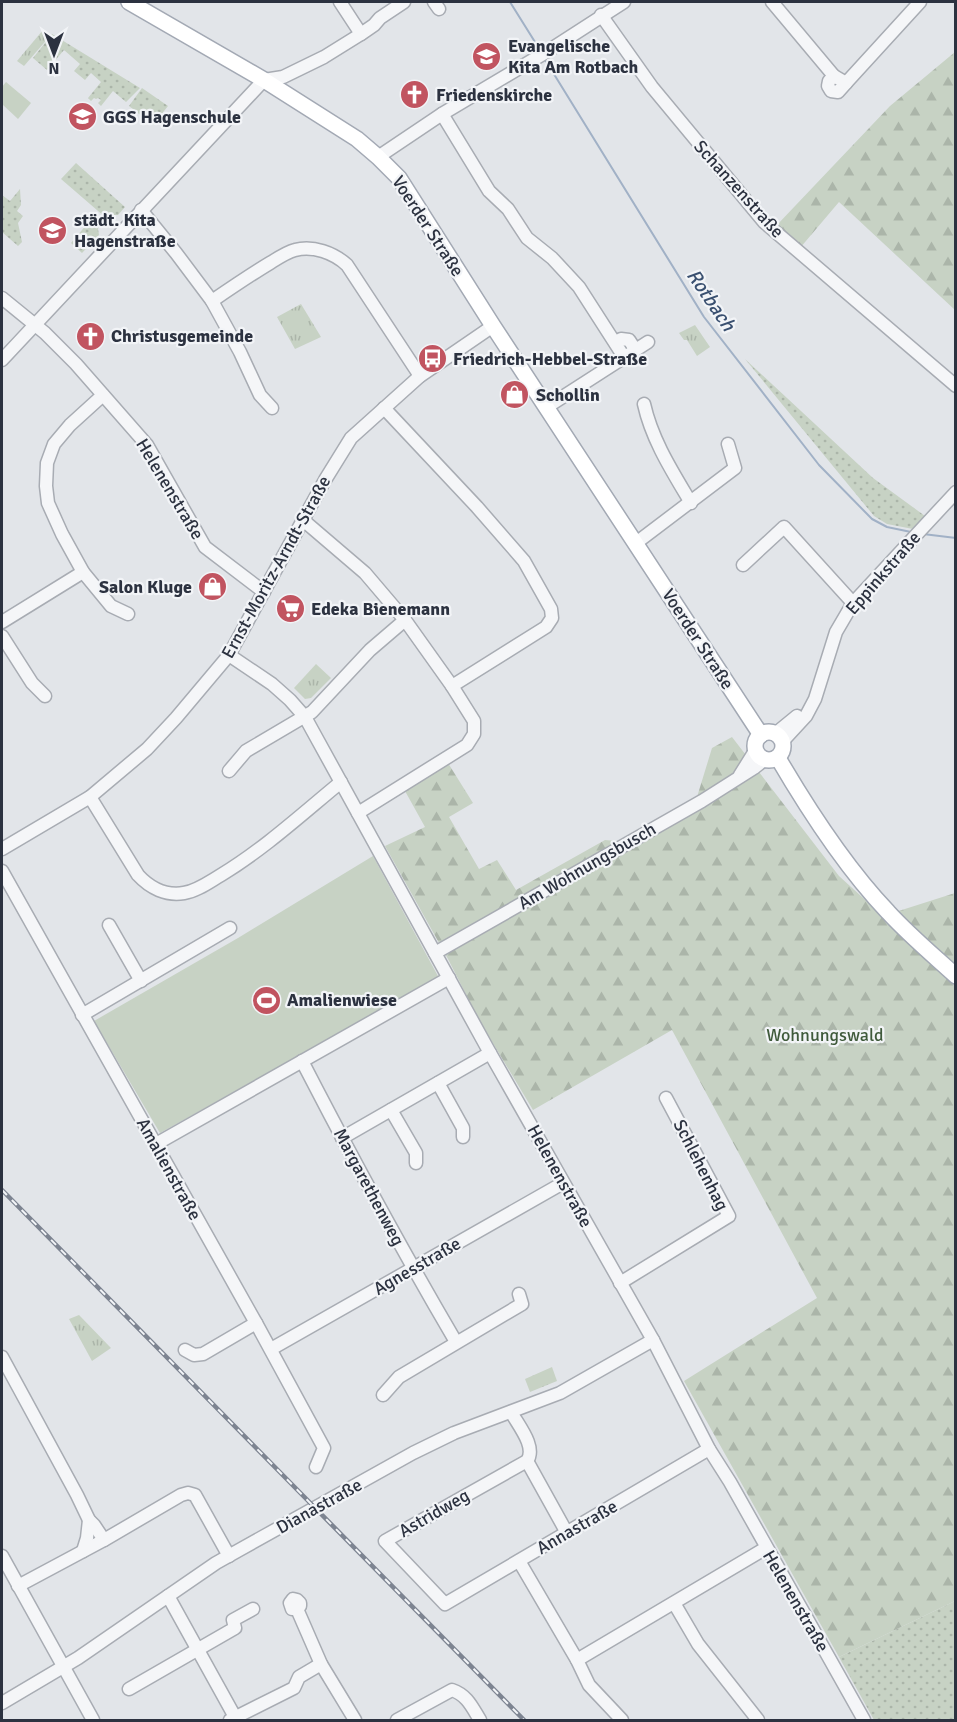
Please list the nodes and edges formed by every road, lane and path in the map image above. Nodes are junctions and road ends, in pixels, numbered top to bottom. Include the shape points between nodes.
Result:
1 (129, 2) edge
2 (340, 2) edge
3 (404, 2) edge
4 (624, 2) edge
5 (772, 2) edge
6 (920, 2) edge
7 (601, 15) junction
8 (361, 34) junction
9 (264, 80) junction
10 (442, 114) junction
11 (378, 156) junction
12 (141, 210) junction
13 (2, 298) edge
14 (212, 302) junction
15 (34, 324) junction
16 (493, 326) junction
17 (615, 342) junction
18 (648, 342) dead end
19 (635, 350) junction
20 (624, 357) junction
21 (2, 360) edge
22 (420, 376) junction
23 (956, 386) edge
24 (103, 394) junction
25 (644, 404) dead end
26 (547, 406) junction
27 (272, 408) dead end
28 (384, 408) junction
29 (728, 444) dead end
30 (956, 492) edge
31 (691, 503) junction
32 (303, 520) junction
33 (636, 543) junction
34 (743, 564) dead end
35 (82, 572) junction
36 (264, 592) junction
37 (853, 603) junction
38 (128, 614) dead end
39 (405, 620) junction
40 (2, 622) edge
41 (2, 636) edge
42 (229, 655) junction
43 (452, 686) junction
44 (45, 696) dead end
45 (305, 717) junction
46 (773, 737) junction
47 (770, 760) junction
48 (229, 771) dead end
49 (341, 782) junction
50 (90, 797) junction
51 (358, 813) junction
52 (2, 849) edge
53 (2, 871) edge
54 (109, 925) dead end
55 (230, 928) dead end
56 (435, 953) junction
57 (956, 976) edge
58 (449, 978) junction
59 (141, 981) junction
60 (82, 1015) junction
61 (490, 1053) junction
62 (302, 1061) junction
63 (438, 1083) junction
64 (666, 1098) dead end
65 (391, 1110) junction
66 (463, 1137) dead end
67 (342, 1138) junction
68 (156, 1144) junction
69 (416, 1163) dead end
70 (563, 1182) junction
71 (413, 1269) junction
72 (620, 1283) junction
73 (519, 1294) dead end
74 (256, 1323) junction
75 (653, 1340) junction
76 (456, 1342) junction
77 (271, 1349) junction
78 (185, 1350) dead end
79 (2, 1358) edge
80 (383, 1395) dead end
81 (511, 1412) junction
82 (710, 1449) junction
83 (527, 1461) junction
84 (316, 1467) dead end
85 (89, 1520) junction
86 (567, 1533) junction
87 (104, 1540) junction
88 (766, 1548) junction
89 (83, 1551) junction
90 (2, 1556) edge
91 (229, 1556) junction
92 (519, 1561) junction
93 (18, 1586) junction
94 (168, 1596) junction
95 (674, 1603) junction
96 (445, 1604) joint
97 (253, 1609) dead end
98 (297, 1609) dead end
99 (198, 1649) junction
100 (577, 1660) junction
101 (321, 1664) junction
102 (64, 1667) junction
103 (129, 1689) dead end
104 (2, 1703) edge
105 (232, 1719) edge
106 (93, 1720) edge
107 (354, 1720) edge
108 (396, 1720) edge
109 (480, 1720) edge
110 (622, 1720) edge
111 (758, 1720) edge
112 (864, 1720) edge

1 - 9 main road, Voerder Straße
2 - 8 street
3 - 8 street
4 - 7 street
5 - 6 street via 834,76 828,88 840,91
7 - 10 street
7 - 23 street, Schanzenstraße via 652,87 764,222
8 - 9 street via 283,77
9 - 11 main road, Voerder Straße
9 - 12 street
10 - 11 street
10 - 17 street via 489,191 508,209 527,238 579,287
11 - 16 main road, Voerder Straße via 399,178
12 - 14 street
12 - 15 street
13 - 15 street, Helenenstraße
14 - 22 street via 244,278 296,250 310,249 337,256 347,265
14 - 27 street via 260,395
15 - 21 street
15 - 24 street, Helenenstraße
16 - 22 street, Ernst-Moritz-Arndt-Straße
16 - 26 main road, Voerder Straße
17 - 19 street via 629,340
17 - 20 street
18 - 19 street
19 - 20 street
20 - 26 street
22 - 28 street, Ernst-Moritz-Arndt-Straße
24 - 35 street via 54,444 47,462 48,503
24 - 36 street, Helenenstraße via 147,446 205,547
25 - 31 street via 665,459
26 - 33 main road, Voerder Straße
28 - 32 street, Ernst-Moritz-Arndt-Straße via 351,438
28 - 43 street via 524,561 551,609 552,618 546,627
29 - 31 street via 735,468
30 - 37 street, Eppinkstraße
31 - 33 street
32 - 36 street, Ernst-Moritz-Arndt-Straße
32 - 39 street via 365,573
33 - 46 main road, Voerder Straße
34 - 37 street via 784,527
35 - 38 street via 111,606
35 - 40 street
36 - 42 street, Ernst-Moritz-Arndt-Straße
37 - 46 street, Eppinkstraße via 836,632 807,716
39 - 43 street
39 - 45 street
41 - 44 street
42 - 45 street, Helenenstraße via 272,684
42 - 50 street, Ernst-Moritz-Arndt-Straße via 162,734
43 - 51 street via 474,720 474,734 467,745
45 - 48 street via 246,751
45 - 49 street, Helenenstraße
46 - 47 main road via 782,751
46 - 47 main road via 755,742
47 - 56 street, Am Wohnungsbusch
47 - 57 main road via 864,884
49 - 50 street via 244,861 204,886 184,893 158,891 138,875
49 - 51 street, Helenenstraße
50 - 52 street, Ernst-Moritz-Arndt-Straße
51 - 56 street, Helenenstraße
53 - 60 street, Amalienstraße
54 - 59 street
55 - 59 street
56 - 58 street, Helenenstraße
58 - 61 street, Helenenstraße
58 - 62 street
59 - 60 street
60 - 68 street, Amalienstraße
61 - 63 street
61 - 70 street, Helenenstraße
62 - 67 street, Margarethenweg
62 - 68 street
63 - 65 street
63 - 66 street via 463,1128
64 - 72 street, Schlehenhag via 729,1216
65 - 67 street
65 - 69 street via 416,1154
67 - 71 street, Margarethenweg
68 - 74 street, Amalienstraße
70 - 71 street, Agnesstraße
70 - 72 street, Helenenstraße
71 - 76 street, Margarethenweg
71 - 77 street, Agnesstraße
72 - 75 street, Helenenstraße
73 - 76 street via 522,1304
74 - 77 street, Amalienstraße
74 - 78 street via 202,1354
75 - 81 street, Dianastraße via 560,1393
75 - 82 street, Helenenstraße
76 - 80 street via 399,1377
77 - 84 street, Amalienstraße via 324,1448
79 - 85 street
81 - 83 street via 529,1444
81 - 91 street, Dianastraße via 454,1433
82 - 86 street, Annastraße
82 - 88 street, Helenenstraße
83 - 86 street
83 - 96 street, Astridweg via 385,1541
85 - 87 street
85 - 89 street
86 - 92 street, Annastraße
87 - 89 street
87 - 91 street via 188,1493 195,1495
88 - 95 street
88 - 112 street, Helenenstraße
89 - 93 street
90 - 93 street
91 - 94 street, Dianastraße
92 - 96 street, Annastraße
92 - 100 street
93 - 102 street
94 - 99 street
94 - 102 street, Dianastraße
95 - 100 street
95 - 111 street via 698,1644
97 - 99 street via 233,1620 235,1628
98 - 101 street
99 - 103 street
99 - 105 street
100 - 110 street via 589,1685
101 - 105 street via 299,1677 294,1688
101 - 107 street
102 - 104 street, Dianastraße
102 - 106 street
108 - 109 street via 452,1690 468,1700

